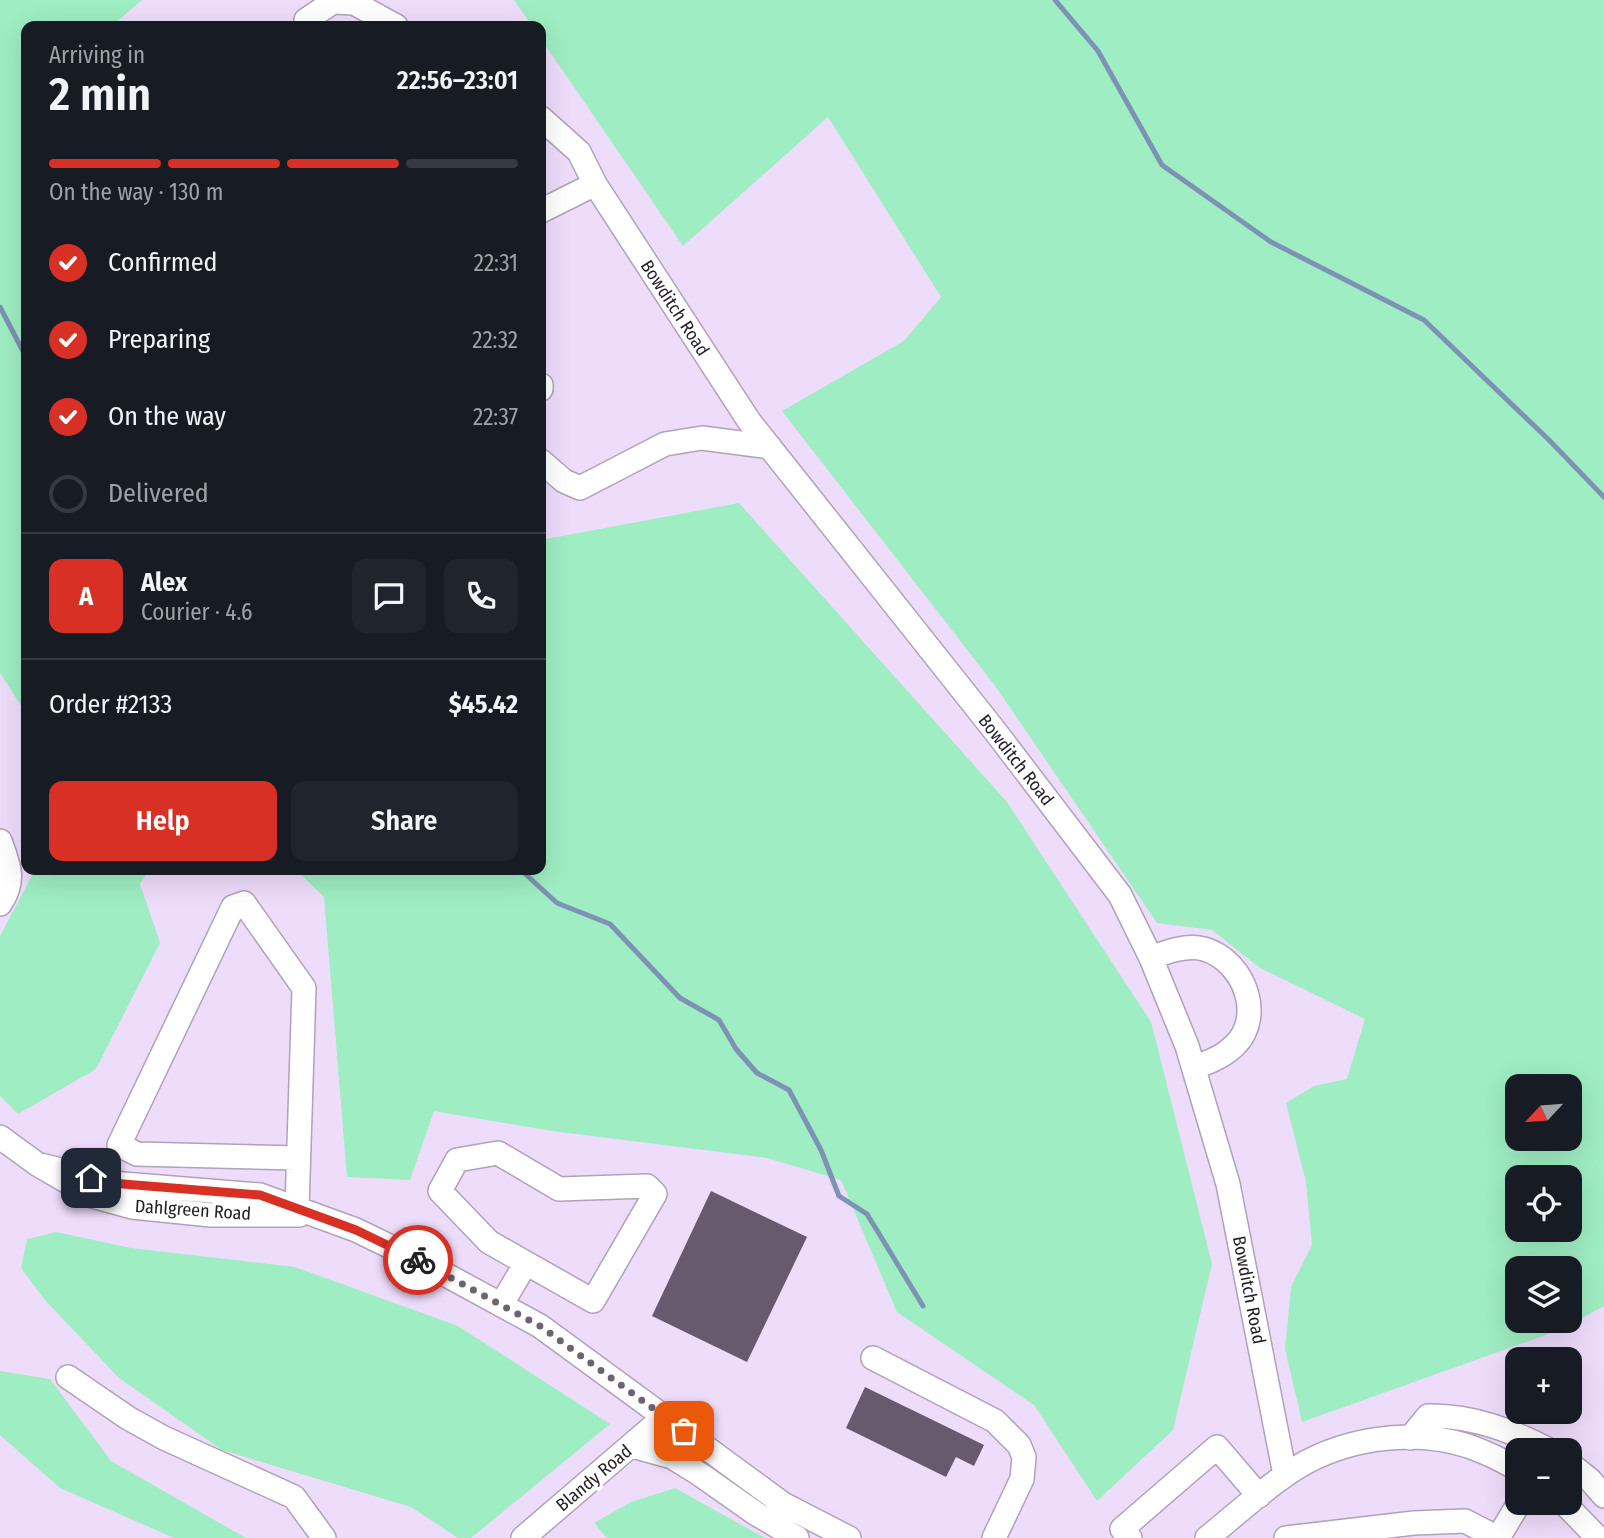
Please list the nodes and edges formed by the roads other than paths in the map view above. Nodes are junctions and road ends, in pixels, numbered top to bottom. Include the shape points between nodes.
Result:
1 (307, 21) edge
2 (387, 21) edge
3 (546, 122) edge
4 (595, 184) junction
5 (546, 208) edge
6 (769, 447) junction
7 (546, 465) edge
8 (0, 841) edge
9 (0, 904) edge
10 (1151, 958) junction
11 (1194, 1068) junction
12 (0, 1137) edge
13 (297, 1158) junction
14 (307, 1211) junction
15 (526, 1263) junction
16 (501, 1304) junction
17 (873, 1358) dead end
18 (68, 1377) dead end
19 (664, 1417) junction
20 (1410, 1438) junction
21 (1526, 1438) edge
22 (632, 1446) junction
23 (1505, 1463) edge
24 (1582, 1474) edge
25 (1285, 1475) junction
26 (1259, 1496) junction
27 (1604, 1496) edge
28 (1512, 1515) edge
29 (1576, 1515) edge
30 (324, 1538) edge
31 (523, 1538) edge
32 (797, 1538) edge
33 (849, 1538) edge
34 (994, 1538) edge
35 (1130, 1538) edge
36 (1207, 1538) edge
37 (1286, 1538) edge
38 (1498, 1538) edge
39 (1598, 1538) edge

1 - 2 street via 333,2 354,3
3 - 4 street, Bowditch Road via 579,152
4 - 5 street
4 - 6 street, Bowditch Road
6 - 7 street via 702,438 665,444 580,488
6 - 10 street, Bowditch Road via 1120,895
8 - 9 street via 10,868 9,891
10 - 11 street, Bowditch Road
10 - 11 street via 1173,950 1202,948 1226,959 1243,981 1250,1005 1246,1030 1229,1051
11 - 25 street, Bowditch Road via 1228,1184
12 - 14 street, Dahlgreen Road via 37,1164 111,1183 260,1195
13 - 13 street via 304,988 243,903 233,907 119,1145 137,1154
13 - 14 street
14 - 16 street, Dahlgreen Road via 356,1230
15 - 15 street via 593,1301 654,1194 647,1186 559,1189 498,1153 457,1160 440,1191 489,1242
15 - 16 street
16 - 19 street, Dahlgreen Road via 540,1326
17 - 34 street via 995,1422 1019,1445 1024,1457 1023,1479
18 - 30 street via 164,1438 294,1497
19 - 22 street, Blandy Road
19 - 33 street, Dahlgreen Road via 783,1504
20 - 21 street via 1428,1416 1442,1416 1473,1420
20 - 23 street via 1468,1446
20 - 25 street via 1350,1444
22 - 31 street, Blandy Road
22 - 32 street via 671,1457
24 - 27 street
25 - 26 street
26 - 35 street via 1217,1447 1122,1529
26 - 36 street
28 - 38 street
29 - 39 street
37 - 38 street via 1465,1521

